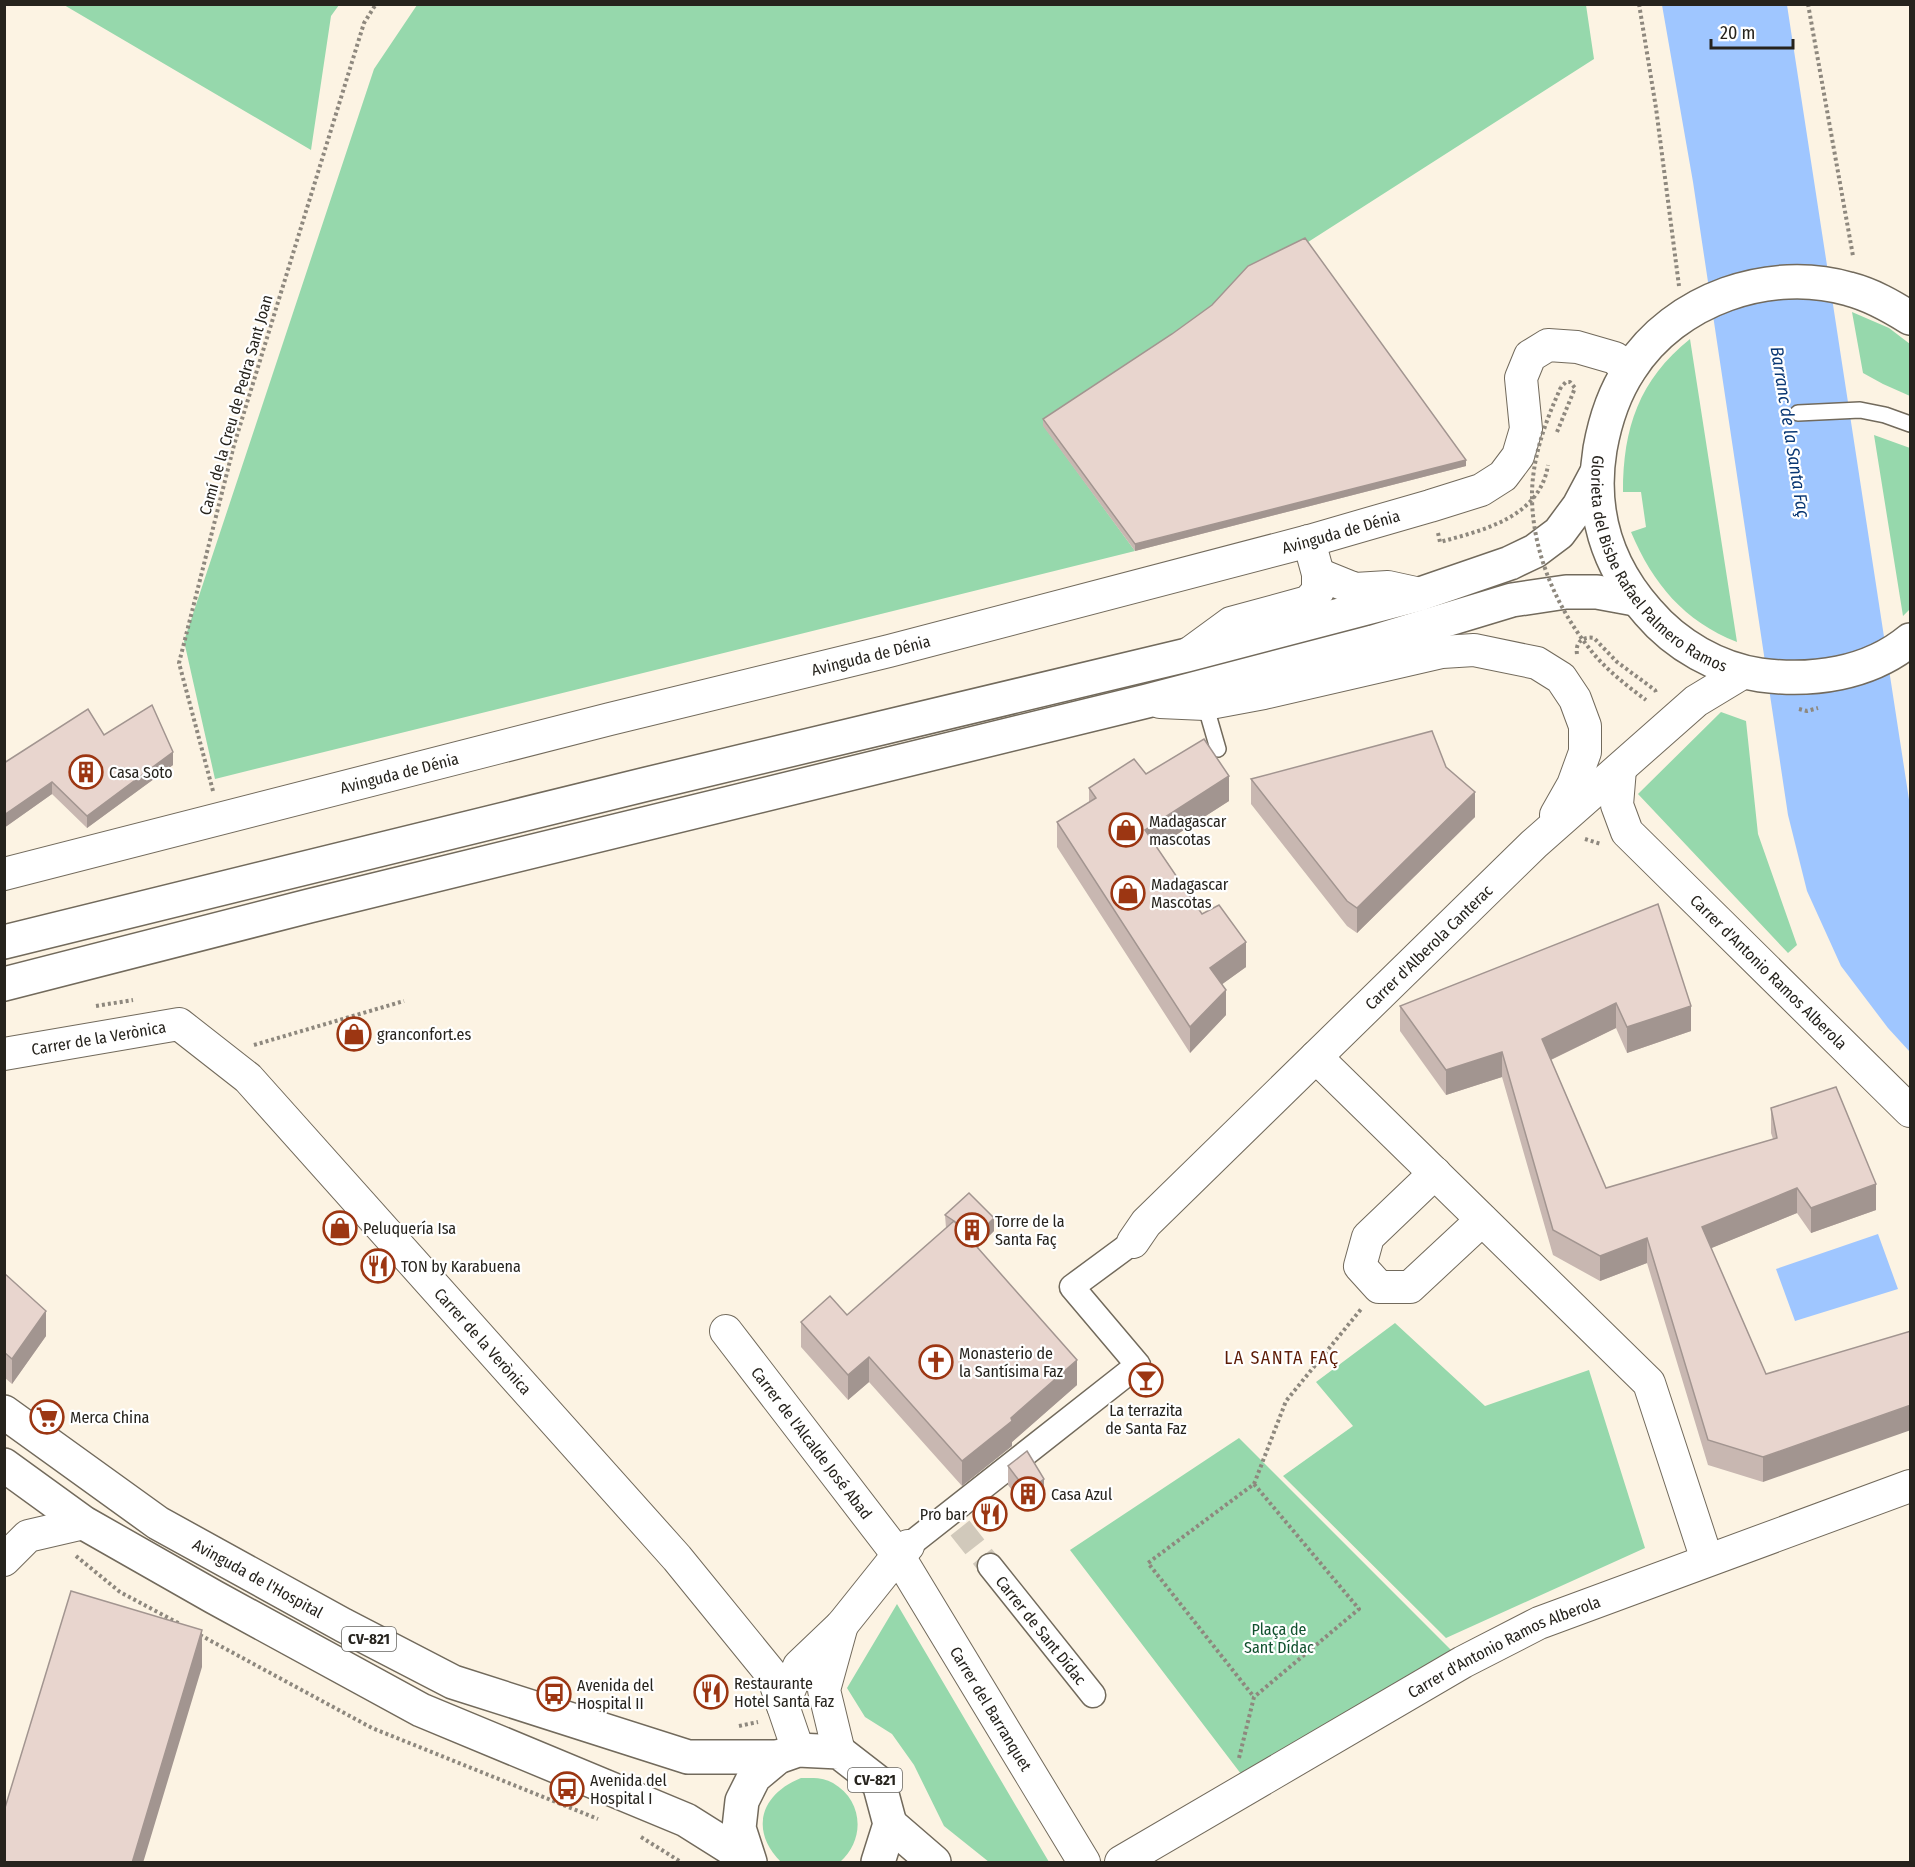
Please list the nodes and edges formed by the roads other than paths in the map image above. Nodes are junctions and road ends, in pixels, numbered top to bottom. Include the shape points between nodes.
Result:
1 (1911, 318) edge
2 (1629, 371) junction
3 (1798, 412) dead end
4 (1911, 424) edge
5 (1596, 474) junction
6 (1309, 541) junction
7 (1318, 574) junction
8 (1420, 594) junction
9 (1635, 599) junction
10 (1906, 644) edge
11 (1186, 656) junction
12 (1749, 673) junction
13 (1147, 701) junction
14 (1205, 704) junction
15 (1218, 749) dead end
16 (1620, 769) junction
17 (1546, 832) junction
18 (1627, 832) junction
19 (4, 874) edge
20 (4, 942) edge
21 (4, 984) edge
22 (4, 1054) edge
23 (1316, 1057) junction
24 (1911, 1111) edge
25 (1435, 1173) junction
26 (1482, 1220) junction
27 (1133, 1242) joint
28 (726, 1331) dead end
29 (4, 1412) edge
30 (4, 1465) edge
31 (1911, 1486) edge
32 (84, 1523) junction
33 (903, 1551) junction
34 (4, 1560) edge
35 (1707, 1560) junction
36 (990, 1566) tunnel mouth
37 (842, 1625) junction
38 (1093, 1695) dead end
39 (783, 1706) junction
40 (839, 1752) junction
41 (788, 1753) junction
42 (890, 1824) junction
43 (749, 1861) edge
44 (878, 1863) edge
45 (934, 1863) edge
46 (1084, 1863) edge
47 (1121, 1863) edge

1 - 2 main road, Glorieta del Bisbe Rafael Palmero Ramos via 1883,301 1816,282 1783,282 1739,290 1688,313 1656,339
2 - 5 main road, Glorieta del Bisbe Rafael Palmero Ramos via 1605,420
2 - 6 street, Avinguda de Dénia via 1615,358 1577,347 1548,345 1530,356 1521,378 1526,429 1518,456 1503,476 1481,490
3 - 4 lane via 1860,410
5 - 8 main road via 1559,533 1535,551
5 - 9 main road, Glorieta del Bisbe Rafael Palmero Ramos via 1602,527 1610,552
6 - 7 street
6 - 19 street, Avinguda de Dénia
7 - 8 street via 1355,589 1388,587
7 - 11 street via 1318,591 1308,602 1231,623
8 - 11 main road
9 - 12 main road, Glorieta del Bisbe Rafael Palmero Ramos via 1683,644 1712,661
9 - 13 main road via 1598,592 1566,592 1512,600 1373,642
10 - 12 main road, Glorieta del Bisbe Rafael Palmero Ramos via 1874,663 1825,676 1784,678
11 - 20 main road
12 - 16 street, Carrer d'Alberola Canterac via 1696,701
13 - 14 street
13 - 21 main road
14 - 15 lane
14 - 17 street via 1442,652 1474,650 1537,663 1561,678 1575,699 1584,726 1585,752 1573,785
16 - 17 street, Carrer d'Alberola Canterac
16 - 18 street, Carrer d'Antonio Ramos Alberola via 1617,805
17 - 18 street, Carrer d'Antonio Ramos Alberola via 1572,820 1597,819
17 - 23 street, Carrer d'Alberola Canterac
18 - 24 street, Carrer d'Antonio Ramos Alberola
22 - 39 street, Carrer de la Verònica via 179,1024 248,1078 677,1558 773,1676
23 - 25 street
23 - 27 street, Carrer d'Alberola Canterac via 1146,1223
25 - 26 street
25 - 26 street via 1368,1238 1360,1266 1379,1287 1410,1287
26 - 35 street via 1649,1383
27 - 33 street via 1072,1287 1138,1365
28 - 33 street, Carrer de l'Alcalde José Abad
29 - 41 main road, Avinguda de l'Hospital / CV-821 via 158,1523 453,1682 688,1756
30 - 32 main road, CV-821
31 - 35 street, Carrer d'Antonio Ramos Alberola
32 - 34 street via 28,1536
32 - 43 main road, CV-821 via 421,1710 686,1820
33 - 37 street
33 - 46 street, Carrer del Barranquet
35 - 47 street, Carrer d'Antonio Ramos Alberola via 1539,1623 1463,1662
36 - 38 street, Carrer de Sant Dídac
37 - 39 street via 799,1666
37 - 40 street via 824,1690
39 - 41 street, Carrer de la Verònica
40 - 41 main road, CV-821
40 - 42 main road, CV-821 via 879,1783
41 - 43 main road, CV-821 via 754,1777 742,1801 739,1828
42 - 44 main road
42 - 45 main road

